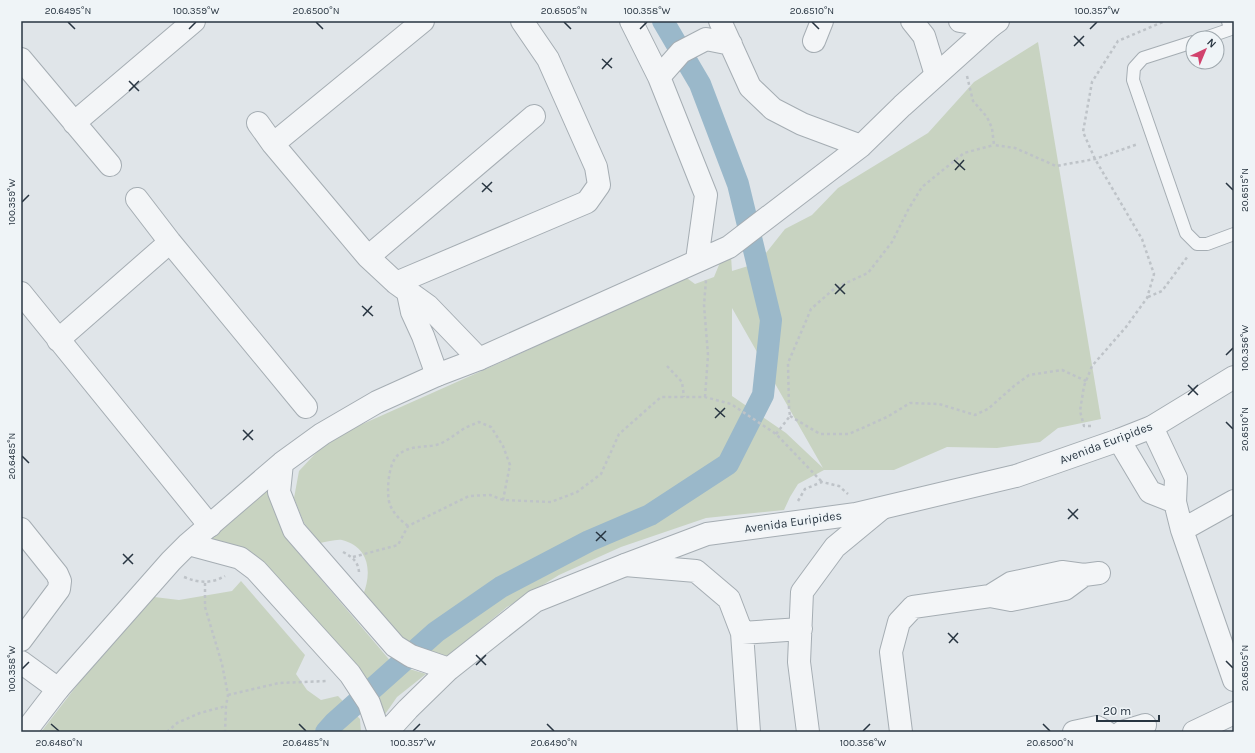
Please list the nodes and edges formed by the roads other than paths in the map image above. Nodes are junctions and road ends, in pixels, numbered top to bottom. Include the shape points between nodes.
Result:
1 (194, 21) edge
2 (423, 21) edge
3 (522, 21) edge
4 (631, 21) edge
5 (720, 21) edge
6 (822, 21) edge
7 (912, 21) edge
8 (960, 21) edge
9 (994, 23) edge
10 (814, 41) dead end
11 (731, 44) junction
12 (1185, 45) edge
13 (21, 58) edge
14 (936, 75) junction
15 (659, 77) junction
16 (534, 116) dead end
17 (74, 123) junction
18 (258, 123) dead end
19 (273, 144) junction
20 (861, 146) junction
21 (110, 165) dead end
22 (137, 199) dead end
23 (1234, 234) edge
24 (170, 242) junction
25 (368, 257) junction
26 (702, 258) junction
27 (402, 288) junction
28 (21, 293) edge
29 (58, 340) junction
30 (479, 359) junction
31 (437, 375) junction
32 (1234, 377) edge
33 (306, 407) dead end
34 (1152, 427) junction
35 (1119, 440) junction
36 (282, 463) junction
37 (1234, 501) edge
38 (1175, 502) junction
39 (881, 509) junction
40 (210, 526) junction
41 (21, 529) edge
42 (1182, 530) junction
43 (188, 544) junction
44 (625, 564) junction
45 (1092, 574) dead end
46 (801, 629) junction
47 (742, 633) junction
48 (21, 640) edge
49 (21, 662) edge
50 (449, 669) junction
51 (1234, 680) edge
52 (58, 689) junction
53 (1234, 713) edge
54 (1145, 725) dead end
55 (25, 732) edge
56 (379, 732) edge
57 (388, 732) edge
58 (749, 732) edge
59 (808, 732) edge
60 (901, 732) edge
61 (1074, 732) edge
62 (1106, 732) edge
63 (1122, 732) edge
64 (1194, 732) edge

1 - 17 street
2 - 19 street
3 - 27 street via 548,59 596,168 599,185 587,202
4 - 15 street
5 - 11 street
6 - 10 street
7 - 14 street via 924,36
8 - 9 street
9 - 14 street
11 - 15 street via 706,39 681,52
11 - 20 street via 750,87 773,109 802,124
12 - 23 lane via 1143,58 1134,68 1133,80 1186,233 1197,244 1207,244
13 - 17 street
14 - 20 street
15 - 26 street via 706,195
16 - 25 street
17 - 21 street
18 - 19 street
19 - 25 street
20 - 26 street via 729,247
22 - 24 street
24 - 29 street
24 - 33 street
25 - 27 street
26 - 30 street
27 - 30 street via 428,306
27 - 31 street
28 - 29 street
29 - 40 street
30 - 31 street
31 - 36 street via 377,402 322,434
32 - 34 street, Avenida Euripides
34 - 35 street, Avenida Euripides
34 - 38 street via 1176,478
35 - 38 street via 1150,492
35 - 39 street, Avenida Euripides via 1016,476
36 - 40 street
36 - 50 street via 280,492 294,530 403,651
37 - 42 street
38 - 42 street
39 - 44 street, Avenida Euripides via 707,534
39 - 46 street via 835,546 802,592
40 - 43 street
41 - 48 street via 60,581 59,589
42 - 51 street
43 - 52 street
43 - 56 street via 240,558 256,570 351,675 369,703
44 - 47 street via 696,571 729,599
44 - 50 street, Avenida Euripides via 535,601
45 - 60 street via 1062,572 1011,583 990,596 914,607 899,622 891,652
46 - 47 street
46 - 59 street via 799,662
47 - 58 street
49 - 52 street
50 - 57 street, Avenida Euripides
52 - 55 street
53 - 64 street
54 - 63 street
61 - 62 street via 1097,727

